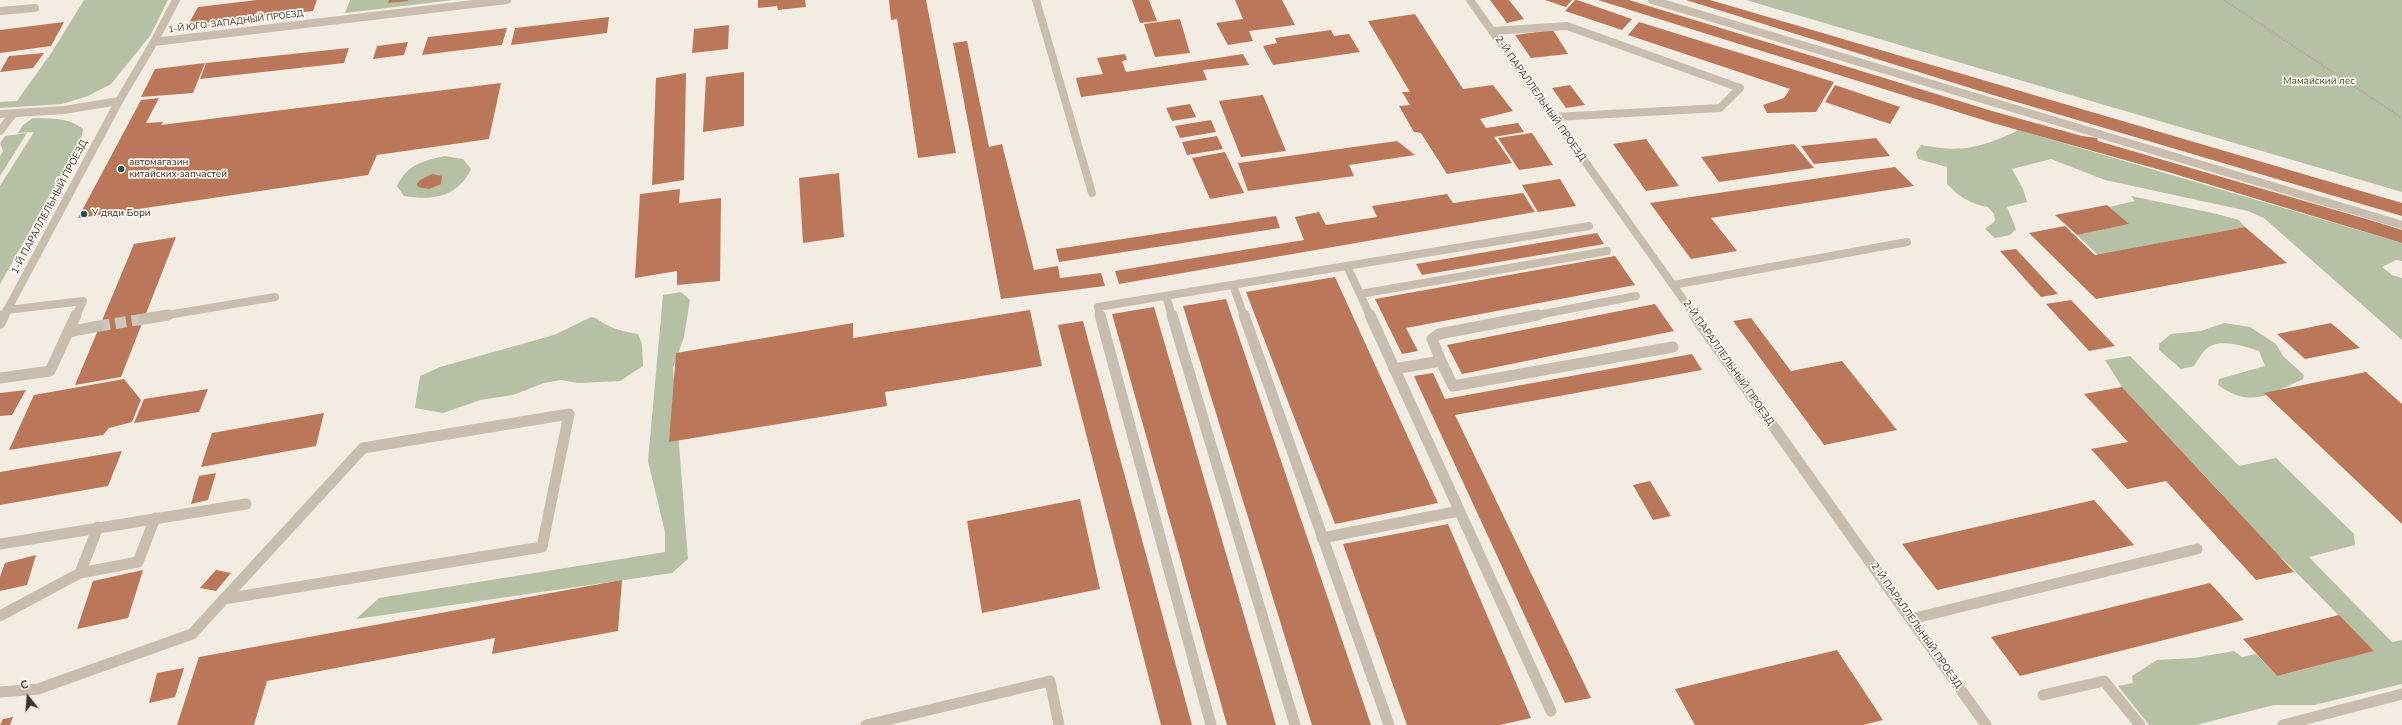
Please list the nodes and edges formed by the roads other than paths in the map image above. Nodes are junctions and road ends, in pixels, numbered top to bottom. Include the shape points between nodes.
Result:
1 (176, 0) edge
2 (507, 0) edge
3 (1036, 0) edge
4 (1470, 0) edge
5 (1652, 0) edge
6 (35, 8) dead end
7 (0, 12) edge
8 (1492, 31) junction
9 (154, 42) junction
10 (119, 101) junction
11 (0, 114) edge
12 (13, 114) junction
13 (1554, 118) junction
14 (0, 131) edge
15 (1092, 193) dead end
16 (2402, 225) edge
17 (1589, 226) dead end
18 (1907, 242) dead end
19 (1607, 251) dead end
20 (1347, 266) junction
21 (1233, 285) junction
22 (1673, 285) junction
23 (1360, 294) junction
24 (1166, 296) junction
25 (1636, 296) dead end
26 (275, 297) dead end
27 (7, 310) junction
28 (144, 319) tunnel mouth
29 (0, 323) edge
30 (99, 326) tunnel mouth
31 (68, 332) junction
32 (1673, 347) dead end
33 (1441, 361) junction
34 (1394, 369) junction
35 (0, 378) edge
36 (246, 504) dead end
37 (1459, 511) junction
38 (155, 518) junction
39 (98, 527) junction
40 (1322, 538) junction
41 (0, 544) edge
42 (2197, 549) dead end
43 (80, 573) junction
44 (224, 599) junction
45 (0, 616) edge
46 (1910, 619) junction
47 (0, 692) edge
48 (2402, 694) edge
49 (2043, 695) dead end
50 (1551, 711) dead end
51 (866, 725) edge
52 (1059, 725) edge
53 (1211, 725) edge
54 (1294, 725) edge
55 (1388, 725) edge
56 (1986, 725) edge
57 (2140, 725) edge
58 (2283, 725) edge

1 - 9 street
2 - 9 street, 1-Й ЮГО-ЗАПАДНЫЙ ПРОЕЗД
3 - 15 street
4 - 8 street, 2-Й ПАРАЛЛЕЛЬНЫЙ ПРОЕЗД
5 - 16 street
6 - 7 street
8 - 13 street, 2-Й ПАРАЛЛЕЛЬНЫЙ ПРОЕЗД
8 - 13 street via 1567,26 1740,88 1720,108
9 - 10 street
10 - 12 street via 64,110
10 - 27 street, 1-Й ПАРАЛЛЕЛЬНЫЙ ПРОЕЗД
11 - 12 street
12 - 14 street
13 - 22 street, 2-Й ПАРАЛЛЕЛЬНЫЙ ПРОЕЗД
17 - 20 street
18 - 22 street
19 - 23 street
20 - 21 street
20 - 23 street
21 - 24 street
21 - 40 street
22 - 46 street, 2-Й ПАРАЛЛЕЛЬНЫЙ ПРОЕЗД
23 - 34 street
24 - 53 street via 1098,307
24 - 54 street
25 - 33 street via 1440,334 1432,339
26 - 28 street
27 - 29 street, 1-Й ПАРАЛЛЕЛЬНЫЙ ПРОЕЗД
27 - 31 street via 82,301
30 - 31 street
31 - 35 street via 50,371
32 - 33 street via 1453,386
33 - 34 street
34 - 37 street
36 - 38 street
37 - 40 street
37 - 50 street
38 - 39 street
38 - 43 street via 138,562
39 - 41 street
39 - 43 street
40 - 55 street
42 - 46 street
43 - 45 street
44 - 44 street via 363,448 569,414 542,547
44 - 47 street via 192,634 38,689
46 - 56 street, 2-Й ПАРАЛЛЕЛЬНЫЙ ПРОЕЗД
48 - 58 street
49 - 57 street via 2104,681
51 - 52 street via 1050,681

